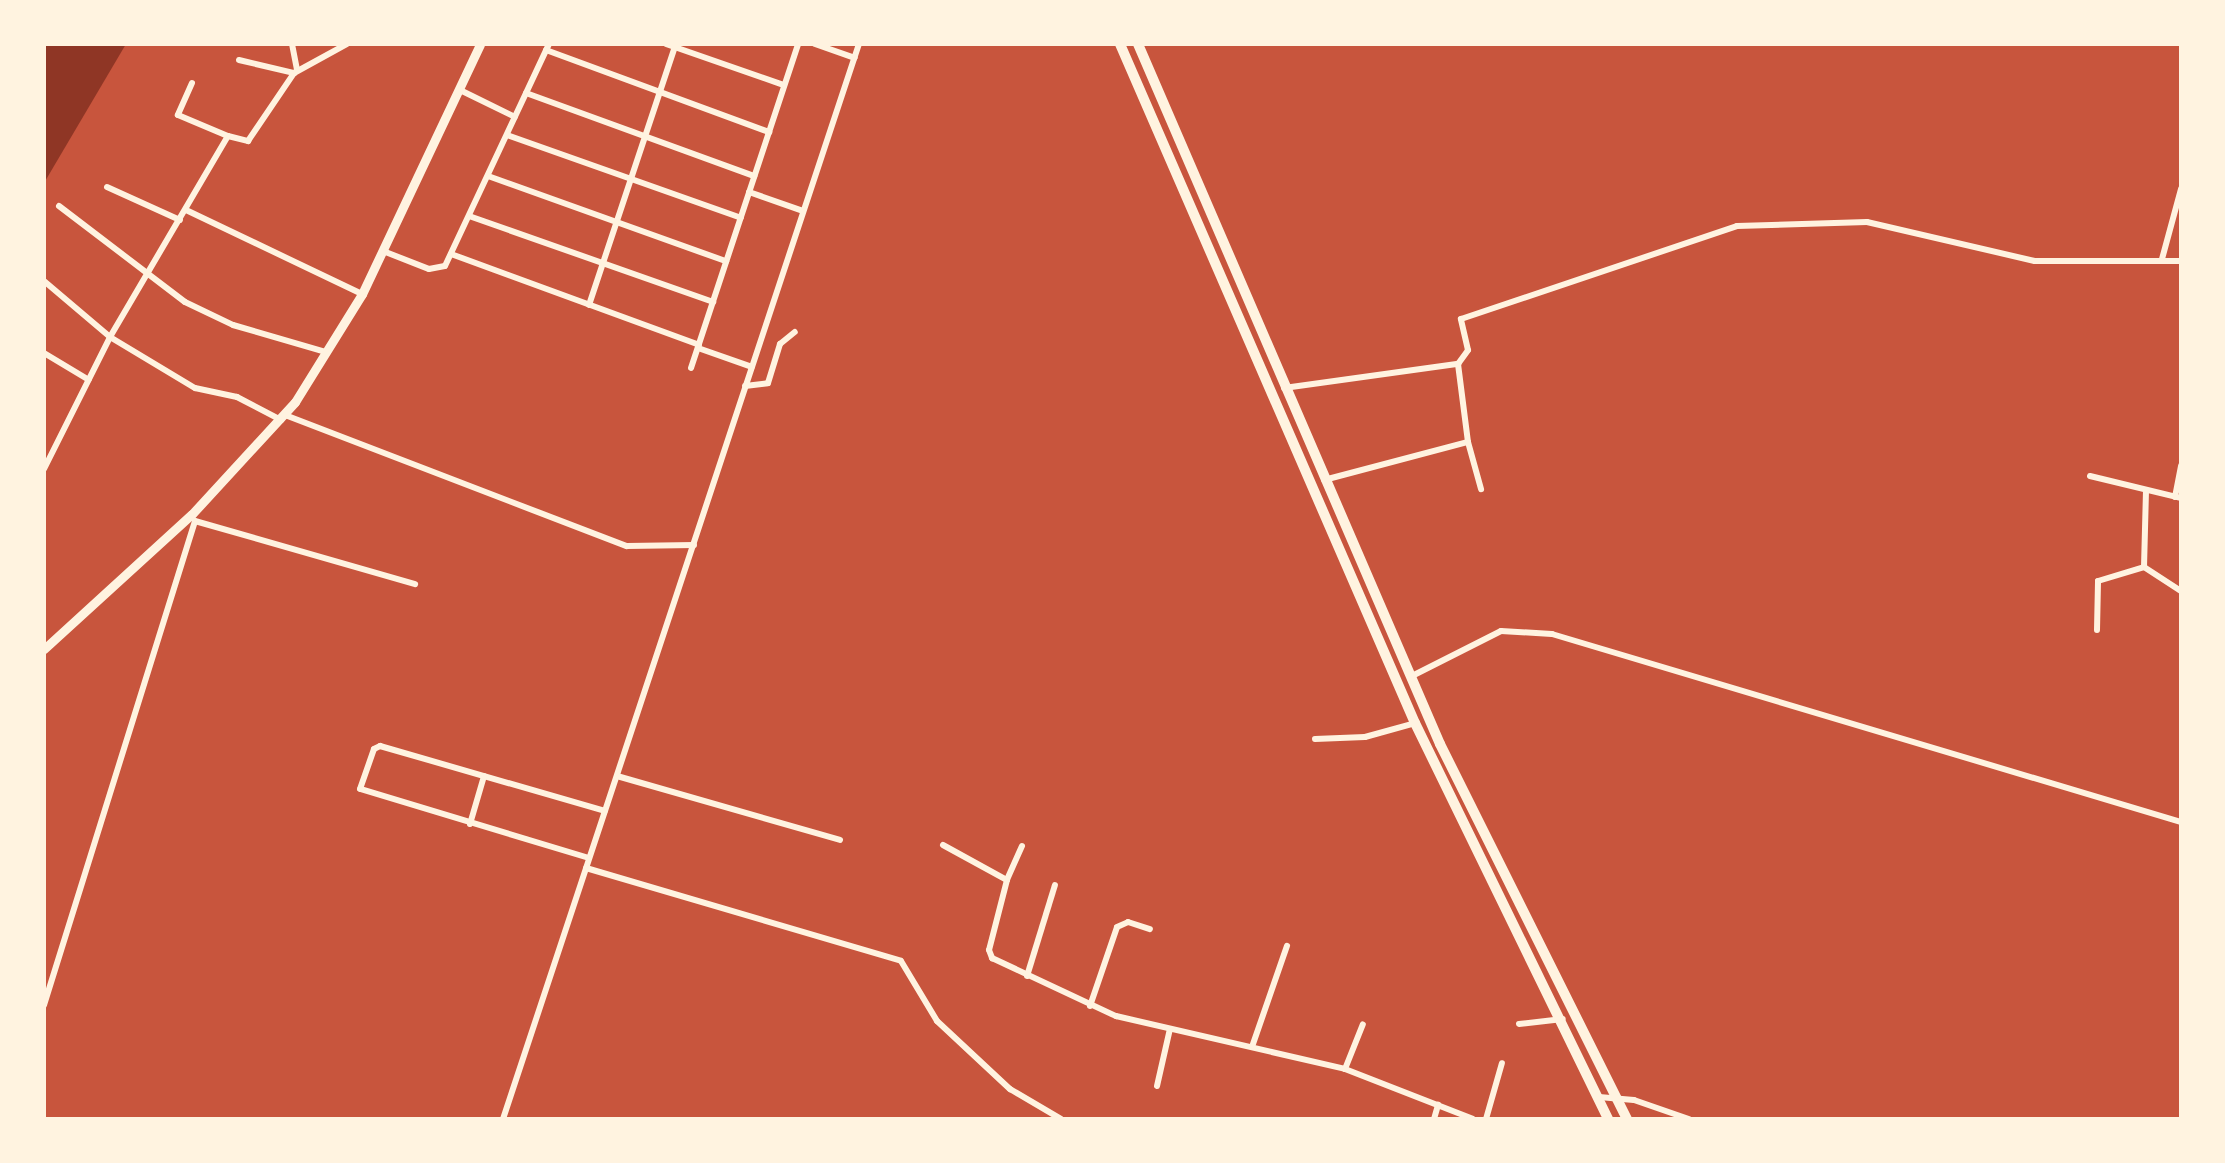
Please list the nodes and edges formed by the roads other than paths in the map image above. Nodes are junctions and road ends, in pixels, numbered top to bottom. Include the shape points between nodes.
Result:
1 (292, 44) edge
2 (347, 44) edge
3 (480, 44) edge
4 (666, 44) edge
5 (798, 44) edge
6 (815, 44) edge
7 (859, 44) edge
8 (1120, 44) edge
9 (1138, 44) edge
10 (675, 46) edge
11 (547, 47) edge
12 (855, 58) junction
13 (239, 60) dead end
14 (296, 71) junction
15 (192, 83) dead end
16 (784, 85) junction
17 (460, 90) junction
18 (660, 92) junction
19 (526, 93) junction
20 (515, 117) junction
21 (769, 132) junction
22 (507, 135) junction
23 (228, 136) junction
24 (645, 137) junction
25 (488, 176) junction
26 (754, 176) junction
27 (631, 179) junction
28 (107, 187) dead end
29 (2181, 189) edge
30 (749, 192) junction
31 (59, 206) dead end
32 (186, 210) junction
33 (803, 211) junction
34 (469, 216) junction
35 (741, 218) junction
36 (180, 220) junction
37 (617, 222) junction
38 (383, 251) junction
39 (451, 254) junction
40 (2162, 259) junction
41 (726, 261) junction
42 (2181, 261) edge
43 (603, 263) junction
44 (146, 277) junction
45 (44, 281) edge
46 (362, 294) junction
47 (713, 302) junction
48 (589, 305) junction
49 (795, 332) dead end
50 (110, 337) junction
51 (698, 347) junction
52 (327, 352) junction
53 (44, 353) edge
54 (1458, 364) junction
55 (752, 367) junction
56 (691, 368) dead end
57 (89, 380) junction
58 (745, 386) junction
59 (1284, 388) junction
60 (283, 418) junction
61 (1468, 442) junction
62 (2181, 466) edge
63 (44, 469) edge
64 (2090, 476) dead end
65 (1324, 480) junction
66 (1481, 489) dead end
67 (2146, 491) junction
68 (2178, 498) edge
69 (193, 518) junction
70 (694, 545) junction
71 (2144, 567) junction
72 (415, 584) dead end
73 (2181, 591) edge
74 (2097, 630) dead end
75 (44, 649) edge
76 (1410, 677) junction
77 (1415, 723) junction
78 (1315, 739) dead end
79 (484, 776) junction
80 (617, 776) junction
81 (605, 811) junction
82 (2181, 822) edge
83 (470, 824) junction
84 (840, 840) dead end
85 (943, 845) dead end
86 (1022, 846) dead end
87 (589, 858) junction
88 (586, 868) junction
89 (1007, 880) junction
90 (1055, 885) dead end
91 (1150, 929) dead end
92 (1287, 946) dead end
93 (1027, 976) junction
94 (44, 1005) edge
95 (1090, 1006) junction
96 (1563, 1019) junction
97 (1363, 1024) dead end
98 (1519, 1024) dead end
99 (1170, 1029) junction
100 (1253, 1044) junction
101 (1502, 1063) dead end
102 (1345, 1069) junction
103 (1157, 1086) dead end
104 (1616, 1096) junction
105 (1599, 1097) junction
106 (1438, 1105) junction
107 (503, 1119) edge
108 (1061, 1119) edge
109 (1434, 1119) edge
110 (1473, 1119) edge
111 (1486, 1119) edge
112 (1608, 1119) edge
113 (1627, 1119) edge
114 (1689, 1119) edge

1 - 14 street
2 - 14 street
3 - 17 main road
4 - 10 street
5 - 16 street
6 - 12 street
7 - 12 street
8 - 77 main road
9 - 59 main road
10 - 16 street
10 - 18 street
11 - 18 street
11 - 19 street
12 - 33 street
13 - 14 street
14 - 23 street via 248,141
15 - 23 street via 178,115
16 - 21 street
17 - 20 street
17 - 38 main road
18 - 21 street
18 - 24 street
19 - 20 street
19 - 24 street
20 - 22 street
21 - 26 street
22 - 25 street
22 - 27 street
23 - 32 street
24 - 26 street
24 - 27 street
25 - 34 street
25 - 37 street
26 - 30 street
27 - 35 street
27 - 37 street
28 - 36 street
29 - 40 street
30 - 33 street
30 - 35 street
31 - 44 street
32 - 36 street
32 - 46 street
33 - 55 street
34 - 39 street
34 - 43 street
35 - 41 street
36 - 44 street
37 - 41 street
37 - 43 street
38 - 39 street via 433,270 442,269
38 - 46 main road
39 - 48 street
40 - 42 street
40 - 54 street via 2035,261 1867,222 1737,226 1461,319 1468,350
41 - 47 street
43 - 47 street
43 - 48 street
44 - 50 street
44 - 52 street via 233,325
45 - 50 street
46 - 52 main road
47 - 51 street
48 - 51 street
49 - 58 street via 780,344 768,383
50 - 57 street
50 - 60 street via 195,388 237,397
51 - 55 street
51 - 56 street
52 - 60 main road
53 - 57 street
54 - 59 street
54 - 61 street
55 - 58 street
57 - 63 street
58 - 70 street
59 - 65 main road
60 - 69 main road
60 - 70 street via 627,546
61 - 65 street
61 - 66 street
62 - 68 street
64 - 67 street
65 - 76 main road
67 - 68 street
67 - 71 street
69 - 72 street
69 - 75 main road
69 - 94 street
70 - 80 street
71 - 73 street
71 - 74 street via 2098,581
76 - 82 street via 1501,631 1563,636
76 - 104 main road
77 - 78 street via 1365,737
77 - 96 main road
79 - 81 street
79 - 83 street
79 - 83 street via 380,746 374,749 360,789
80 - 81 street
80 - 84 street
81 - 87 street
83 - 87 street
85 - 89 street
86 - 89 street
87 - 88 street
88 - 107 street
88 - 108 street via 901,961 937,1021 1010,1089
89 - 93 street via 990,954
90 - 93 street
91 - 95 street via 1128,922 1117,927
92 - 100 street
93 - 95 street
95 - 99 street
96 - 98 street
96 - 105 main road
97 - 102 street
99 - 100 street
99 - 103 street
100 - 102 street
101 - 111 street
102 - 106 street
104 - 105 street
104 - 113 main road
104 - 114 street
105 - 112 main road
106 - 109 street
106 - 110 street

